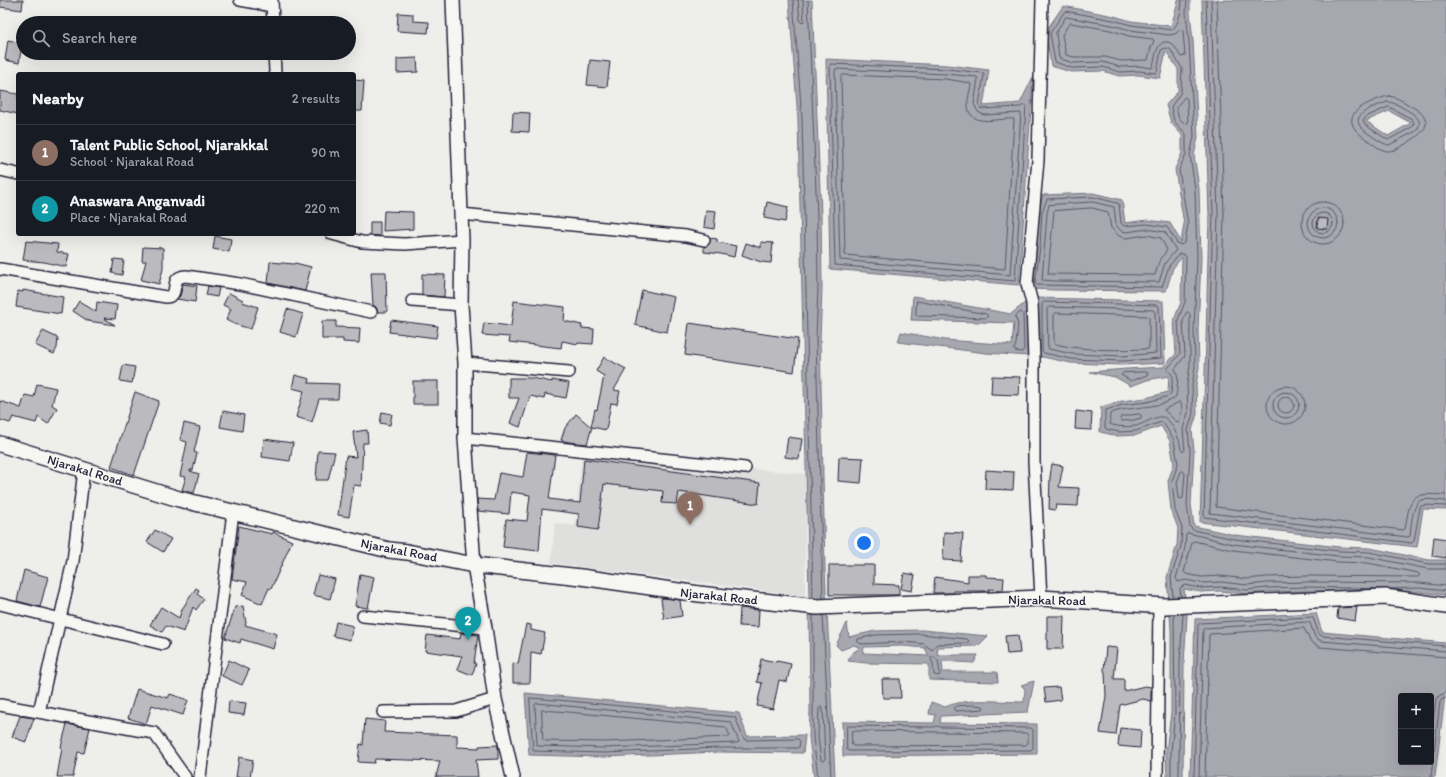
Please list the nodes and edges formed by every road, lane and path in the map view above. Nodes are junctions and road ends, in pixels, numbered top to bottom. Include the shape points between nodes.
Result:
1 (240, 0) edge
2 (452, 0) edge
3 (1042, 0) edge
4 (272, 3) edge
5 (273, 16) edge
6 (274, 60) edge
7 (275, 71) dead end
8 (0, 170) edge
9 (16, 174) edge
10 (461, 214) junction
11 (340, 236) edge
12 (462, 240) junction
13 (704, 240) dead end
14 (0, 269) edge
15 (412, 301) dead end
16 (461, 305) junction
17 (371, 312) dead end
18 (465, 363) junction
19 (570, 372) dead end
20 (465, 438) junction
21 (0, 444) edge
22 (745, 468) dead end
23 (84, 470) junction
24 (234, 512) junction
25 (474, 565) junction
26 (1041, 598) junction
27 (0, 604) edge
28 (1162, 606) junction
29 (1446, 606) edge
30 (363, 616) dead end
31 (60, 618) junction
32 (485, 628) junction
33 (163, 644) dead end
34 (495, 699) junction
35 (0, 705) edge
36 (39, 712) junction
37 (383, 712) dead end
38 (185, 777) edge
39 (200, 777) edge
40 (513, 777) edge
41 (1157, 777) edge

1 - 4 street
2 - 10 street
3 - 26 street via 1038,160 1027,284 1032,303 1034,461
4 - 5 street
6 - 7 street
8 - 9 street
10 - 12 street
10 - 13 street via 686,236
11 - 12 street via 362,242 405,244
12 - 16 street
14 - 17 street via 166,297 174,294 177,279 186,276 240,284
15 - 16 street
16 - 18 street
18 - 19 street
18 - 20 street
20 - 22 street
20 - 25 street
21 - 23 main road, Njarakal Road
23 - 24 main road, Njarakal Road
23 - 31 street via 73,560
24 - 25 main road, Njarakal Road via 389,550
24 - 39 street
25 - 26 main road, Njarakal Road via 699,594 817,606
25 - 32 street
26 - 28 main road, Njarakal Road
27 - 31 street
28 - 29 main road, Njarakal Road via 1386,597
28 - 41 street
30 - 32 street
31 - 33 street
31 - 36 street
32 - 34 street
34 - 37 street via 456,711
34 - 40 street
35 - 36 street
36 - 38 street via 154,733

